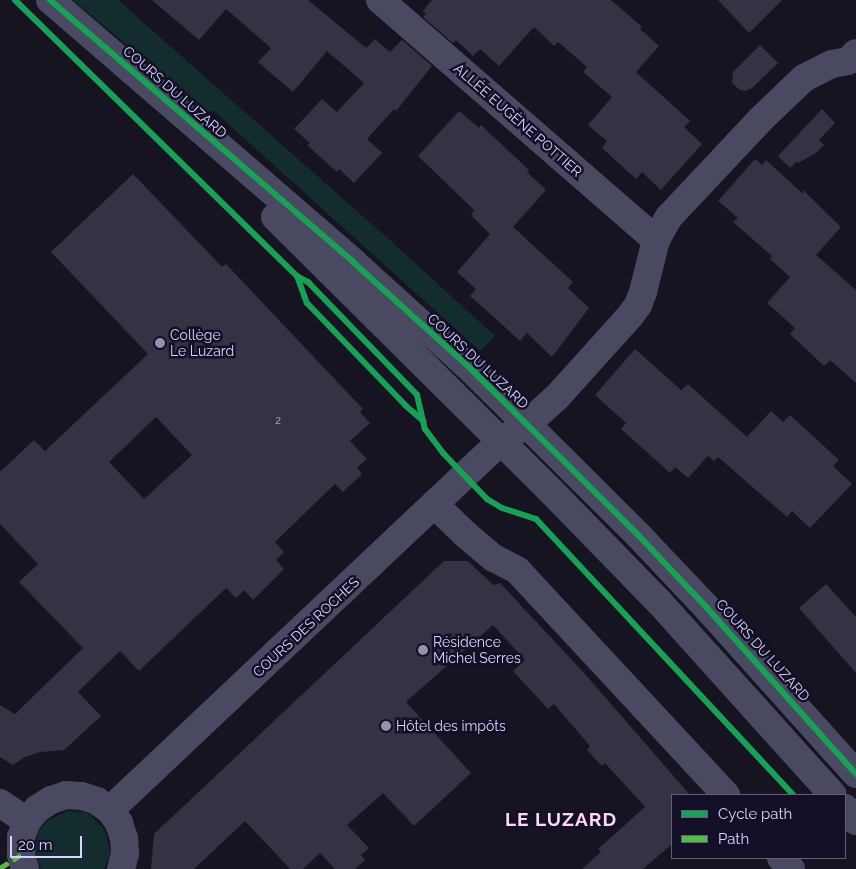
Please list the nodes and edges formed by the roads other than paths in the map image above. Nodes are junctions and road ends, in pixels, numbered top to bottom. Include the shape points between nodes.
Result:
1 (50, 0) edge
2 (380, 0) edge
3 (856, 53) edge
4 (116, 58) junction
5 (656, 240) junction
6 (527, 424) junction
7 (500, 442) junction
8 (435, 505) junction
9 (856, 774) edge
10 (725, 794) edge
11 (831, 794) edge
12 (0, 803) edge
13 (110, 810) junction
14 (28, 821) junction
15 (782, 859) edge
16 (15, 864) edge
17 (121, 869) edge
18 (791, 869) edge

1 - 4 street, COURS DU LUZARD
2 - 5 street, ALLÉE EUGÈNE POTTIER
3 - 5 street via 848,61 832,64 804,78 675,210
4 - 6 street, COURS DU LUZARD via 353,262
4 - 7 street, COURS DU LUZARD
5 - 6 street via 643,292 630,316
6 - 7 street, COURS DU LUZARD
6 - 9 street, COURS DU LUZARD via 707,608
7 - 8 street, COURS DES ROCHES
7 - 11 street, COURS DU LUZARD via 660,603
8 - 10 street via 494,558 518,571
8 - 13 street, COURS DES ROCHES
12 - 14 street
13 - 14 street via 89,798 66,795 50,800
13 - 17 street via 124,838
14 - 16 street
15 - 18 street

